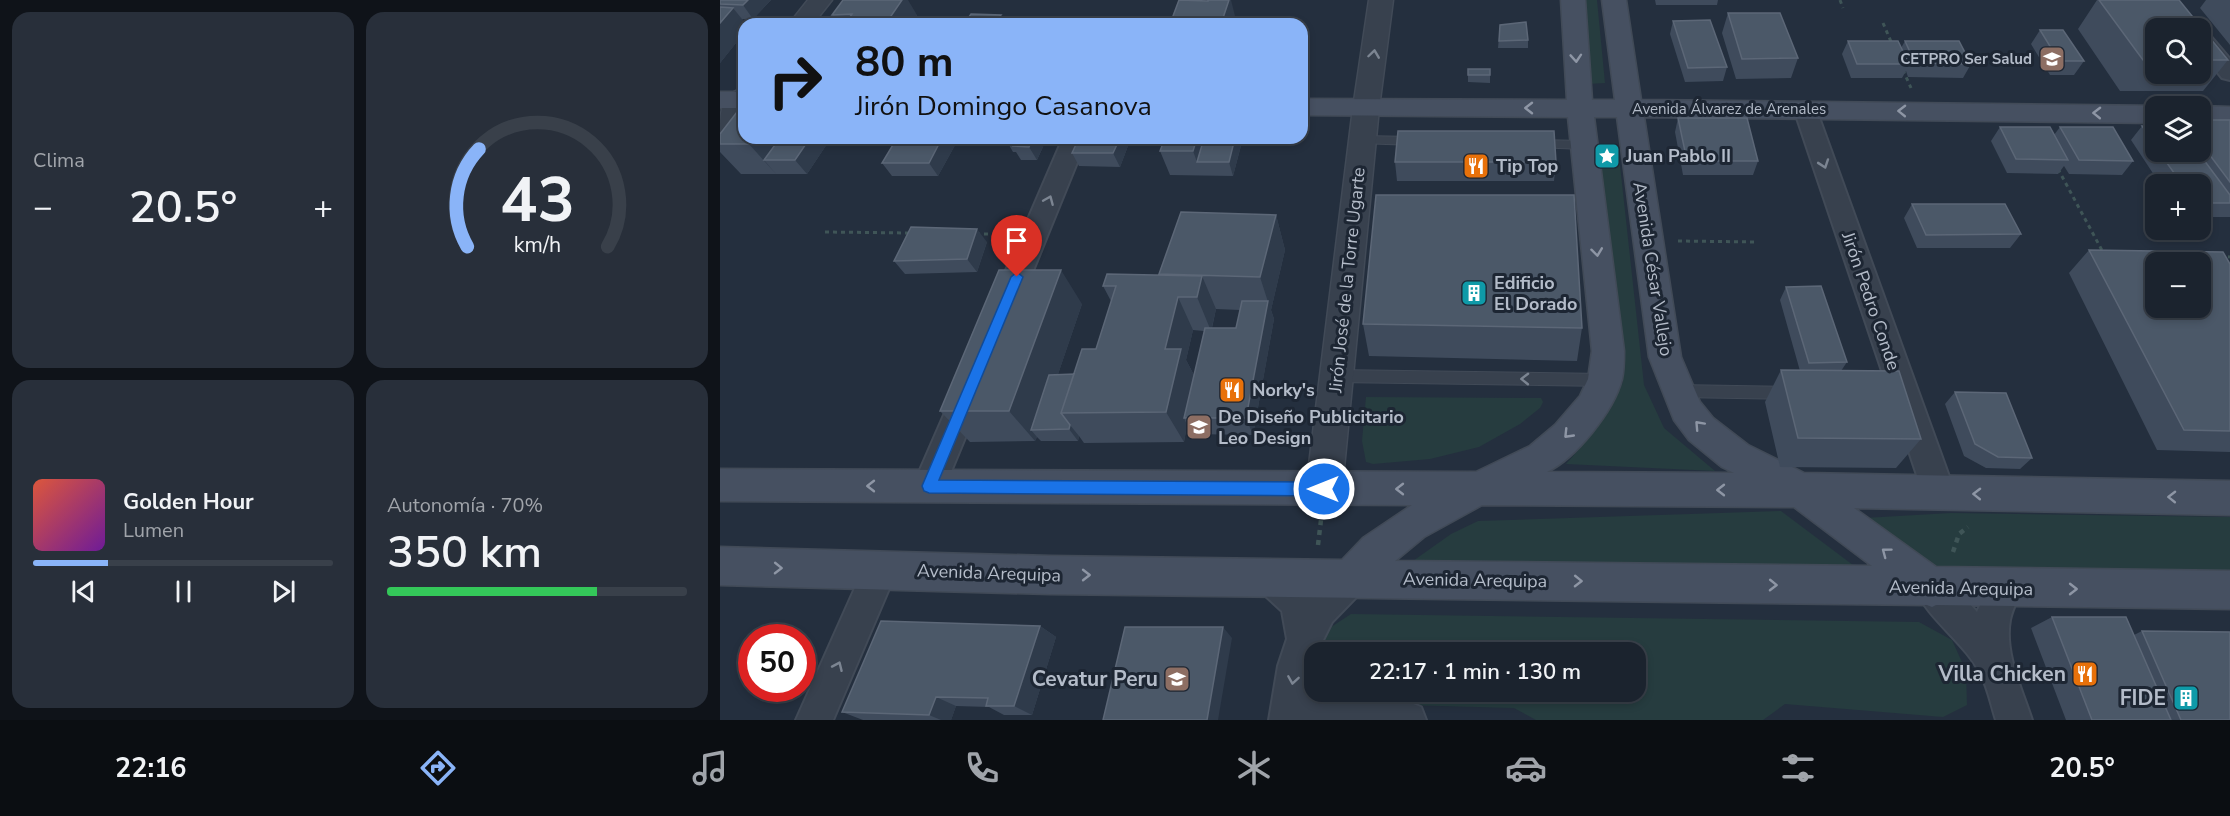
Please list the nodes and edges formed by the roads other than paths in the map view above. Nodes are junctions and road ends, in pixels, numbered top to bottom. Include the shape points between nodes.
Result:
1 (820, 0) edge
2 (1381, 0) edge
3 (1573, 0) edge
4 (1614, 0) edge
5 (806, 18) edge
6 (2211, 50) edge
7 (2230, 73) edge
8 (737, 99) edge
9 (1308, 107) edge
10 (1366, 108) junction
11 (1580, 108) junction
12 (1629, 108) junction
13 (1804, 109) junction
14 (2145, 114) edge
15 (2211, 115) edge
16 (2230, 116) edge
17 (720, 126) edge
18 (1363, 140) junction
19 (1421, 141) edge
20 (1073, 144) edge
21 (1526, 144) edge
22 (1584, 145) junction
23 (993, 333) edge
24 (980, 366) edge
25 (1336, 376) junction
26 (1605, 380) junction
27 (1678, 392) junction
28 (1797, 393) edge
29 (720, 485) edge
30 (929, 486) junction
31 (1481, 488) junction
32 (1324, 489) junction
33 (1801, 490) junction
34 (1939, 493) junction
35 (2230, 498) edge
36 (720, 566) edge
37 (880, 570) junction
38 (1269, 577) junction
39 (1351, 578) junction
40 (1932, 588) junction
41 (2005, 589) junction
42 (2230, 590) edge
43 (1304, 638) junction
44 (1994, 661) junction
45 (1287, 717) edge
46 (814, 720) edge
47 (1408, 720) edge
48 (2014, 720) edge

1 - 5 street
10 -> 2 street, Jirón José de la Torre Ugarte
3 -> 11 main road
4 - 12 main road, Avenida César Vallejo
6 - 7 street
8 - 17 street
9 - 10 main road, Avenida Álvarez de Arenales
11 -> 10 main road, Avenida Álvarez de Arenales
10 - 18 street, Jirón José de la Torre Ugarte
11 - 12 main road, Avenida Álvarez de Arenales
11 - 22 main road
12 - 13 main road, Avenida Álvarez de Arenales
12 - 27 main road, Avenida César Vallejo via 1665,357
14 -> 13 main road, Avenida Álvarez de Arenales
13 -> 34 street, Jirón Pedro Conde via 1898,394
15 - 16 main road
18 - 19 lane
18 - 25 street, Jirón José de la Torre Ugarte via 1361,208
23 -> 20 street
21 - 22 lane
22 -> 26 main road via 1585,208 1608,351
24 - 30 street
26 -> 25 lane
25 - 32 street, Jirón José de la Torre Ugarte
26 -> 31 main road via 1592,406 1543,457
27 - 28 lane
33 -> 27 main road, Avenida César Vallejo via 1735,456 1701,429
30 -> 29 main road
30 - 32 main road
31 -> 32 main road
33 -> 31 main road
31 - 39 main road via 1411,525 1377,551
33 - 34 main road
40 -> 33 main road, Avenida César Vallejo
35 -> 34 main road
36 -> 37 main road, Avenida Arequipa
37 -> 38 main road, Avenida Arequipa
46 -> 37 street
38 - 39 main road, Avenida Arequipa
38 - 43 street via 1291,592 1299,606
39 -> 40 main road, Avenida Arequipa
39 - 43 street via 1317,614
40 - 41 main road, Avenida Arequipa
40 - 44 street
41 -> 42 main road, Avenida Arequipa
41 - 44 street via 1995,603 1991,625
43 -> 45 street
44 - 48 street
45 - 47 street

